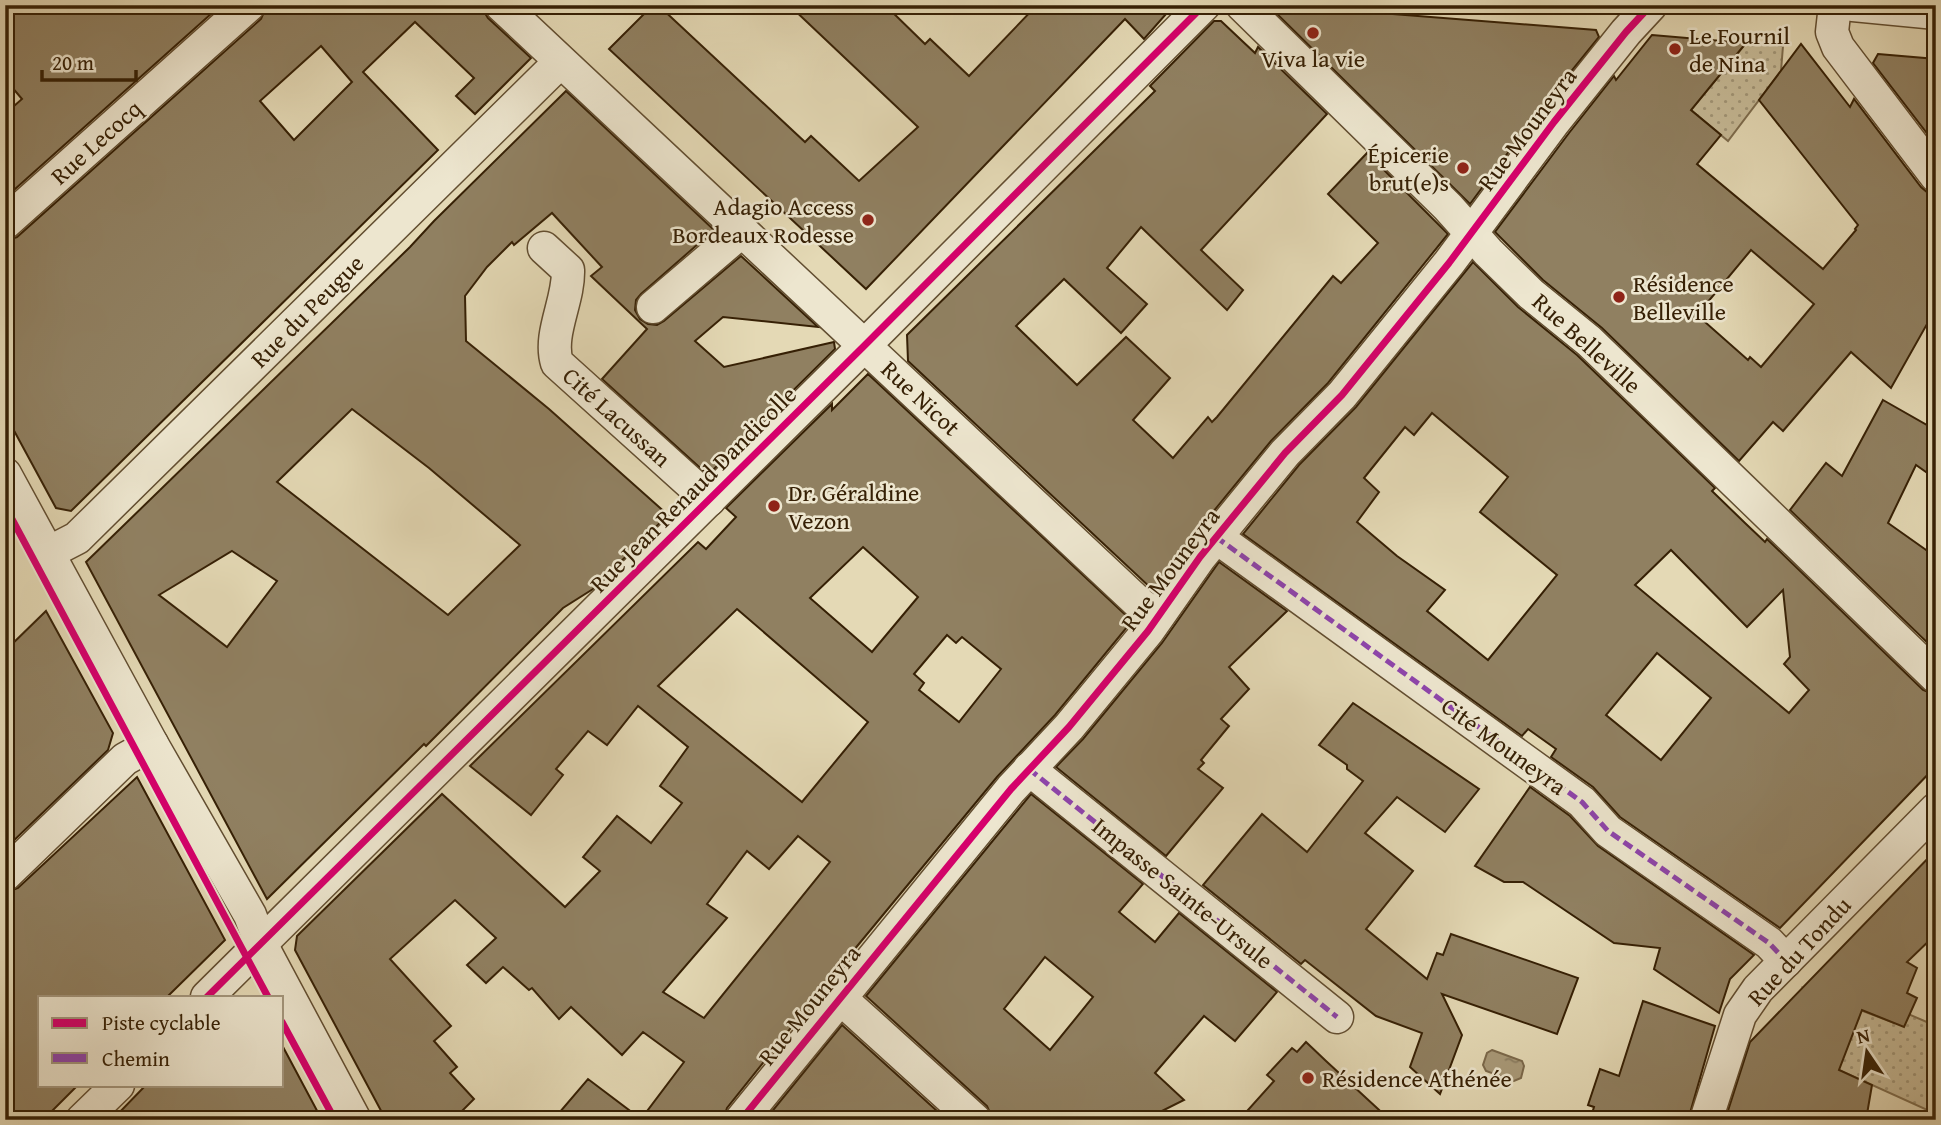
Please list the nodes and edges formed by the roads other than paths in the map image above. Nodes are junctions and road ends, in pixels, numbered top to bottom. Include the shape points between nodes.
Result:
1 (249, 5) edge
2 (501, 5) edge
3 (1204, 5) edge
4 (1242, 5) edge
5 (1651, 5) edge
6 (1835, 5) edge
7 (1853, 5) edge
8 (1936, 13) edge
9 (560, 62) junction
10 (1936, 176) edge
11 (5, 223) edge
12 (742, 231) junction
13 (1472, 235) junction
14 (544, 248) dead end
15 (653, 307) dead end
16 (865, 345) junction
17 (5, 474) edge
18 (709, 500) junction
19 (1216, 537) junction
20 (48, 553) junction
21 (1158, 616) junction
22 (1936, 677) edge
23 (152, 744) junction
24 (1029, 769) junction
25 (1936, 808) edge
26 (5, 876) edge
27 (261, 944) junction
28 (1786, 961) junction
29 (208, 996) edge
30 (839, 997) junction
31 (1337, 1017) dead end
32 (117, 1086) edge
33 (82, 1120) edge
34 (355, 1120) edge
35 (741, 1120) edge
36 (975, 1120) edge
37 (1706, 1120) edge

1 - 11 street, Rue Lecocq
2 - 9 street, Rue Nicot
3 - 16 street, Rue Jean Renaud Dandicolle
4 - 13 street, Rue Belleville
5 - 13 street, Rue Mouneyra via 1562,112
6 - 10 street via 1832,32 1838,47
7 - 8 street
9 - 12 street, Rue Nicot
9 - 20 street, Rue du Peugue via 77,538
12 - 15 street
12 - 16 street, Rue Nicot
13 - 19 street, Rue Mouneyra via 1342,394 1285,453
13 - 22 street, Rue Belleville via 1531,295 1589,341
14 - 18 street, Cité Lacussan via 568,270 553,351 557,363
16 - 18 street, Rue Jean Renaud Dandicolle
16 - 21 street, Rue Nicot
17 - 20 street
18 - 27 street, Rue Jean Renaud Dandicolle
19 - 21 street, Rue Mouneyra
19 - 28 street, Cité Mouneyra via 1582,802 1608,831 1769,943
20 - 23 street
21 - 24 street, Rue Mouneyra via 1069,727
23 - 26 street via 125,759
23 - 27 street via 250,915
24 - 30 street, Rue Mouneyra
24 - 31 street, Impasse Sainte-Ursule
25 - 28 street, Rue du Tondu
27 - 29 street, Rue Jean Renaud Dandicolle
27 - 34 street
28 - 37 street, Rue du Tondu via 1740,1015
30 - 35 street, Rue Mouneyra
30 - 36 street
32 - 33 street

